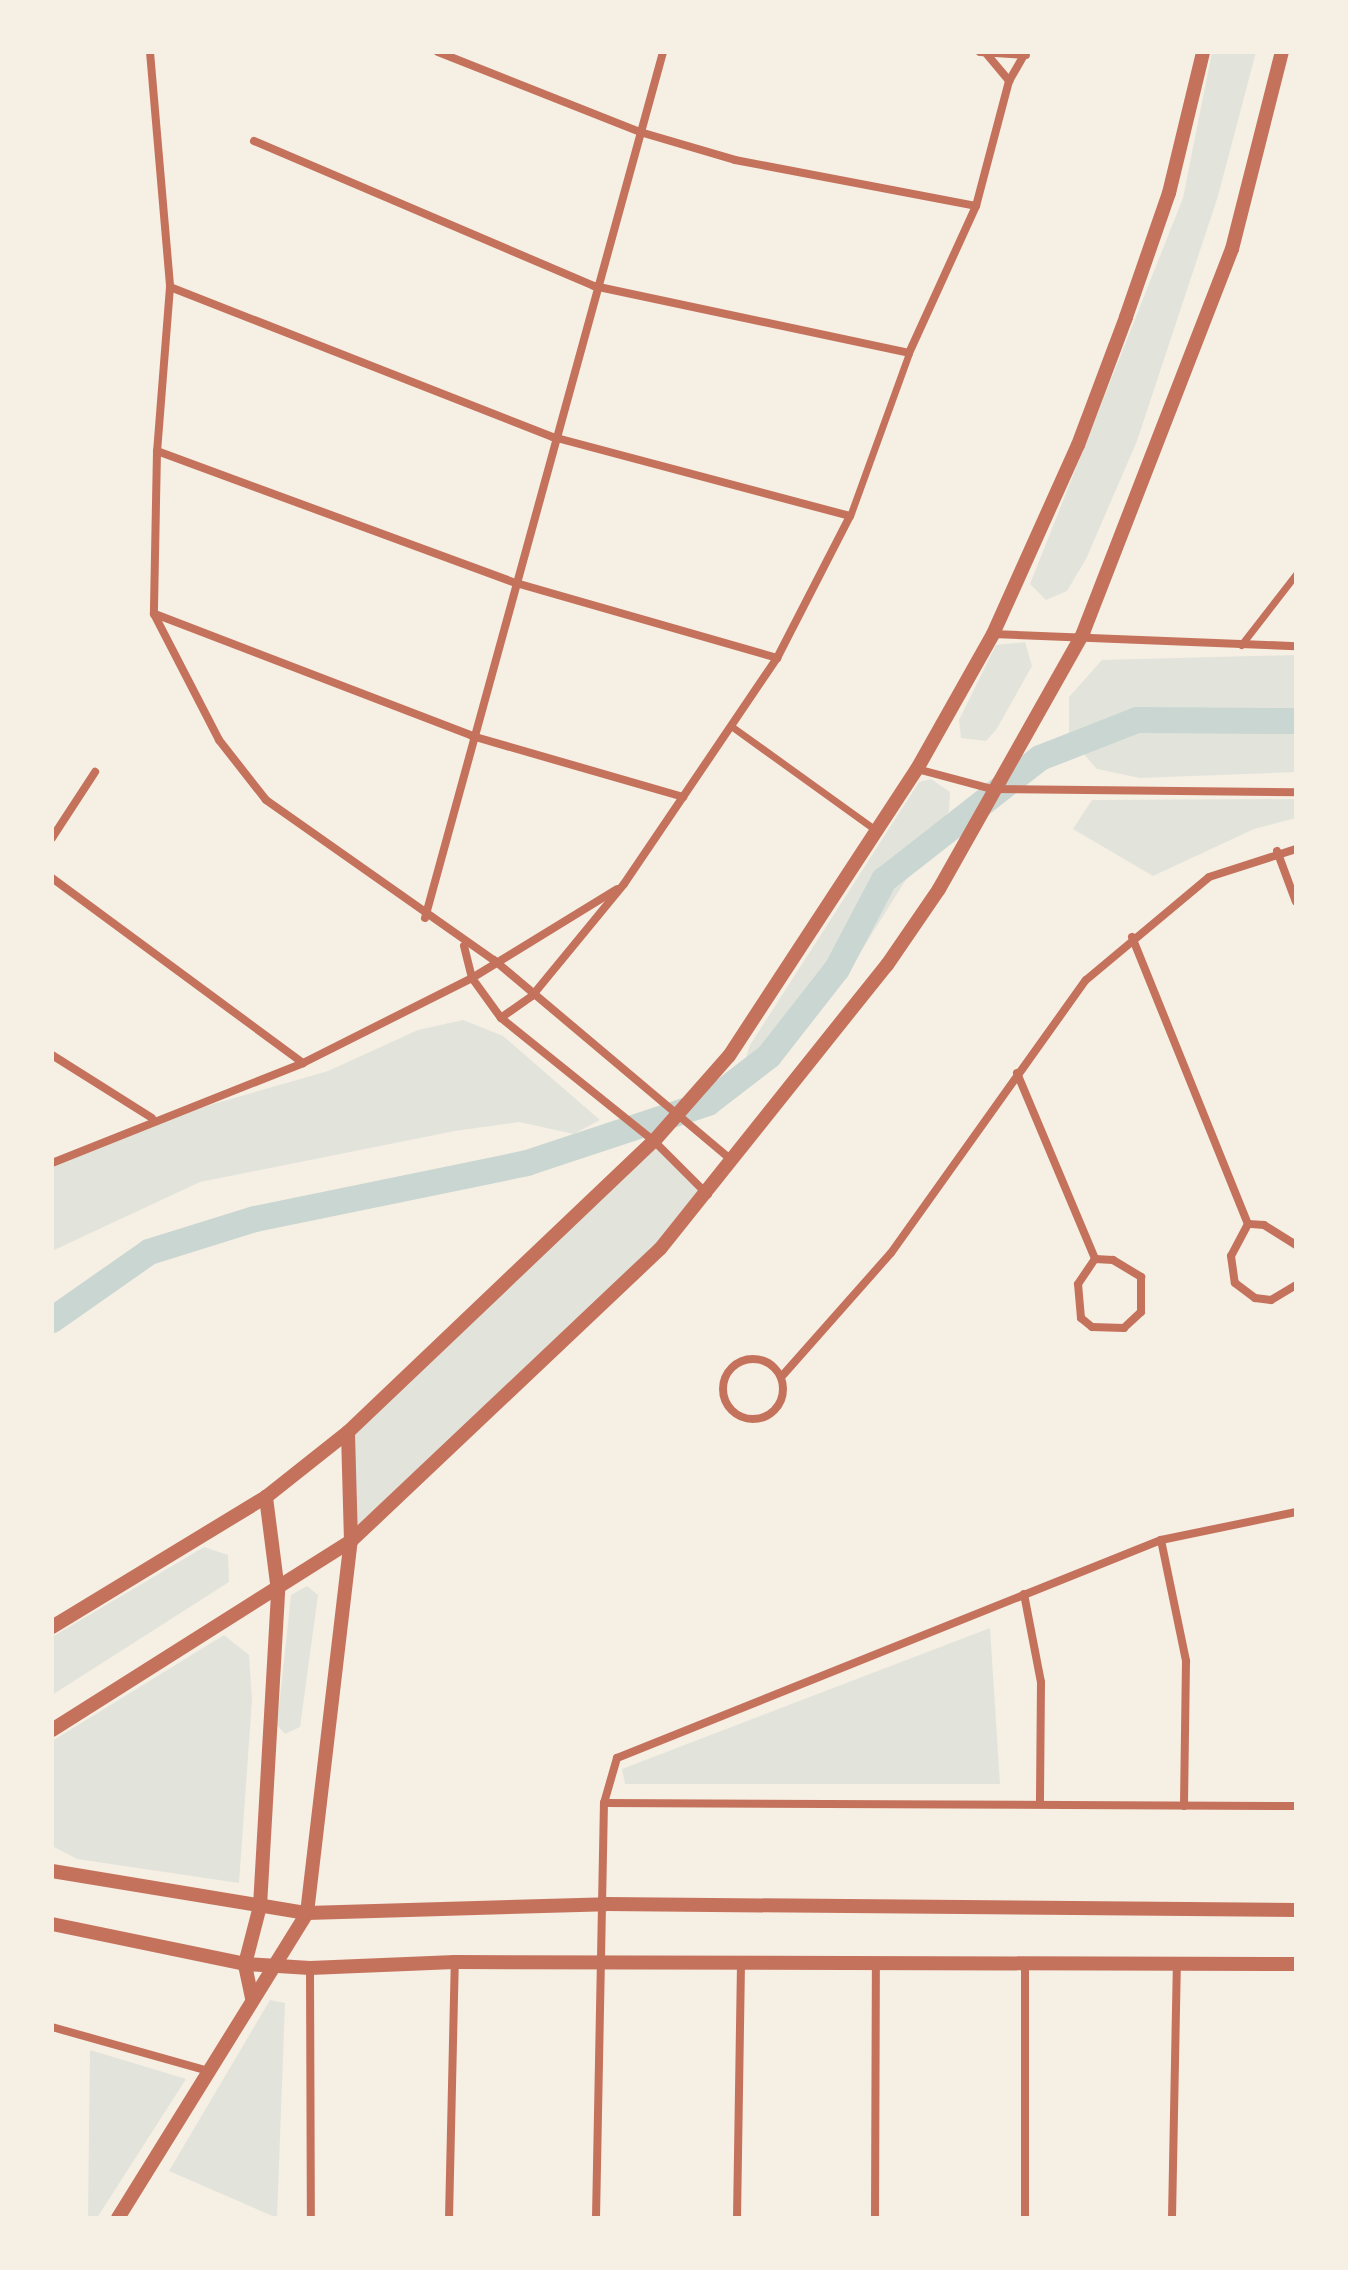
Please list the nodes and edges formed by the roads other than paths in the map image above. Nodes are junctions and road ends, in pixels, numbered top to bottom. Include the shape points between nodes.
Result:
1 (150, 52) edge
2 (438, 52) edge
3 (663, 52) edge
4 (983, 52) edge
5 (1203, 52) edge
6 (1282, 52) edge
7 (1026, 53) edge
8 (1009, 81) junction
9 (640, 132) junction
10 (254, 141) dead end
11 (976, 206) junction
12 (594, 286) junction
13 (170, 287) junction
14 (909, 353) junction
15 (553, 437) junction
16 (157, 451) junction
17 (850, 516) junction
18 (1296, 574) edge
19 (516, 583) junction
20 (154, 614) junction
21 (1083, 633) junction
22 (993, 634) junction
23 (1240, 646) junction
24 (1296, 646) edge
25 (777, 658) junction
26 (731, 726) junction
27 (472, 736) junction
28 (917, 769) junction
29 (95, 772) dead end
30 (992, 789) junction
31 (1296, 792) edge
32 (683, 797) junction
33 (877, 831) junction
34 (52, 838) edge
35 (1296, 849) edge
36 (1277, 851) junction
37 (52, 878) edge
38 (624, 884) junction
39 (1296, 902) edge
40 (425, 918) junction
41 (1132, 937) junction
42 (464, 946) junction
43 (494, 960) junction
44 (472, 978) junction
45 (532, 996) junction
46 (501, 1018) junction
47 (52, 1055) edge
48 (303, 1063) junction
49 (1017, 1073) junction
50 (680, 1115) junction
51 (152, 1118) junction
52 (654, 1141) junction
53 (734, 1162) junction
54 (52, 1163) edge
55 (708, 1195) junction
56 (1248, 1224) junction
57 (1296, 1245) edge
58 (1095, 1259) junction
59 (1296, 1285) edge
60 (783, 1375) junction
61 (348, 1432) junction
62 (266, 1497) junction
63 (1296, 1512) edge
64 (1161, 1540) junction
65 (351, 1541) junction
66 (278, 1591) junction
67 (1024, 1594) junction
68 (52, 1627) edge
69 (52, 1730) edge
70 (1040, 1801) junction
71 (604, 1803) junction
72 (1184, 1806) junction
73 (1296, 1806) edge
74 (52, 1871) edge
75 (606, 1904) junction
76 (260, 1906) junction
77 (1296, 1910) edge
78 (307, 1913) junction
79 (52, 1924) edge
80 (598, 1961) junction
81 (455, 1962) junction
82 (1177, 1962) junction
83 (245, 1964) junction
84 (741, 1964) junction
85 (1296, 1964) edge
86 (1025, 1965) junction
87 (280, 1967) junction
88 (876, 1967) junction
89 (310, 1968) junction
90 (252, 1998) junction
91 (52, 2027) edge
92 (212, 2072) junction
93 (118, 2218) edge
94 (311, 2218) edge
95 (449, 2218) edge
96 (596, 2218) edge
97 (737, 2218) edge
98 (875, 2218) edge
99 (1025, 2218) edge
100 (1172, 2218) edge

1 - 13 street
2 - 9 street
3 - 9 street
4 - 7 street
4 - 8 street
5 - 22 street via 1169,193 1126,317 1078,445
6 - 21 street via 1232,249
7 - 8 street
8 - 11 street
9 - 11 street via 823,181
9 - 12 street
10 - 12 street
11 - 14 street
12 - 14 street
12 - 15 street
13 - 15 street
13 - 16 street
14 - 17 street
15 - 17 street
15 - 19 street
16 - 19 street
16 - 20 street
17 - 25 street
18 - 23 street
19 - 25 street
19 - 27 street
20 - 27 street
20 - 40 street via 219,740 249,781
21 - 22 street
21 - 23 street
21 - 30 street
22 - 28 street
23 - 24 street
25 - 26 street
26 - 32 street
26 - 33 street
27 - 32 street
27 - 40 street
28 - 30 street
28 - 33 street
29 - 34 street
30 - 31 street
30 - 53 street via 939,889 887,965
32 - 38 street
33 - 50 street via 794,964
35 - 36 street
36 - 39 street
36 - 41 street via 1209,877
37 - 48 street
38 - 43 street
38 - 45 street
40 - 42 street
41 - 49 street via 1086,980
41 - 56 street
42 - 43 street
42 - 44 street
43 - 44 street
43 - 45 street
44 - 46 street
44 - 48 street
45 - 46 street
45 - 50 street
46 - 52 street
47 - 51 street
48 - 51 street
49 - 58 street
49 - 60 street via 891,1253
50 - 52 street
50 - 53 street
51 - 54 street
52 - 55 street
52 - 61 street
53 - 55 street
55 - 65 street via 544,1364
56 - 57 street via 1264,1225
56 - 59 street via 1233,1242 1235,1283 1271,1300
58 - 58 street via 1113,1260 1141,1277 1141,1312 1124,1328 1092,1327 1081,1318 1078,1284
60 - 60 street via 781,1404 758,1415 737,1415 722,1399 724,1374 739,1365 766,1360
61 - 62 street
61 - 65 street
62 - 66 street
62 - 68 street
63 - 64 street
64 - 67 street
64 - 72 street via 1186,1661
65 - 66 street
65 - 78 street
66 - 69 street
66 - 76 street
67 - 70 street via 1041,1682
67 - 71 street via 629,1748 610,1767
70 - 71 street
70 - 72 street
71 - 75 street
72 - 73 street
74 - 76 street
75 - 77 street
75 - 78 street
75 - 80 street
76 - 78 street
76 - 83 street
78 - 87 street
79 - 83 street
80 - 81 street
80 - 84 street
80 - 96 street
81 - 89 street
81 - 95 street
82 - 85 street
82 - 86 street
82 - 100 street
83 - 87 street
83 - 90 street
84 - 88 street
84 - 97 street
86 - 88 street
86 - 99 street
87 - 89 street
87 - 90 street
88 - 98 street
89 - 94 street
90 - 92 street
91 - 92 street
92 - 93 street

